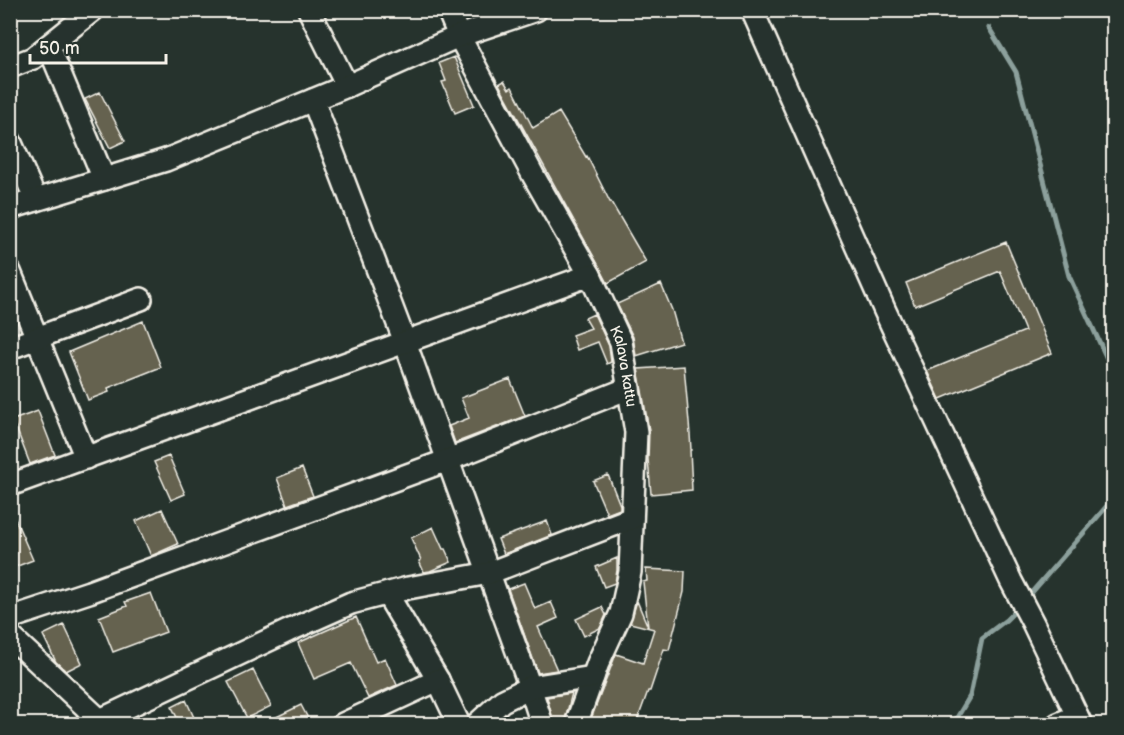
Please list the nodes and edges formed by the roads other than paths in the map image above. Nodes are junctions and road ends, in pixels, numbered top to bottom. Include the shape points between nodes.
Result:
1 (309, 10) edge
2 (448, 10) edge
3 (536, 10) edge
4 (752, 10) edge
5 (85, 13) edge
6 (459, 36) junction
7 (49, 47) junction
8 (10, 67) edge
9 (347, 86) junction
10 (313, 100) junction
11 (10, 141) edge
12 (104, 179) junction
13 (36, 200) junction
14 (10, 208) edge
15 (10, 272) edge
16 (590, 275) junction
17 (141, 299) dead end
18 (38, 339) junction
19 (405, 342) junction
20 (10, 348) edge
21 (629, 388) junction
22 (86, 458) junction
23 (448, 460) junction
24 (10, 485) edge
25 (632, 518) junction
26 (489, 573) junction
27 (387, 594) junction
28 (10, 618) edge
29 (10, 636) edge
30 (593, 677) junction
31 (438, 680) junction
32 (530, 687) junction
33 (1072, 722) edge
34 (97, 723) edge
35 (343, 724) edge
36 (459, 724) edge
37 (477, 724) edge
38 (542, 724) edge
39 (576, 724) edge

1 - 9 street
2 - 6 street, Kalava kattu
3 - 6 street
4 - 33 street via 885,311 1033,622
5 - 7 street
6 - 9 street
6 - 16 street, Kalava kattu
7 - 8 street
7 - 12 street
9 - 10 street
10 - 12 street via 166,160
10 - 19 street
11 - 13 street
12 - 13 street
13 - 14 street
15 - 18 street
16 - 19 street
16 - 21 street, Kalava kattu via 621,342
17 - 18 street
18 - 20 street
18 - 22 street
19 - 22 street
19 - 23 street
21 - 23 street
21 - 25 street, Kalava kattu via 636,432
22 - 24 street
23 - 26 street
23 - 28 street
25 - 26 street
25 - 30 street, Kalava kattu via 630,572 621,613
26 - 27 street
26 - 32 street
27 - 31 street
27 - 34 street via 351,603 288,631
29 - 34 street
30 - 32 street
30 - 39 street, Kalava kattu
31 - 35 street
31 - 36 street
32 - 37 street via 502,701
32 - 38 street

